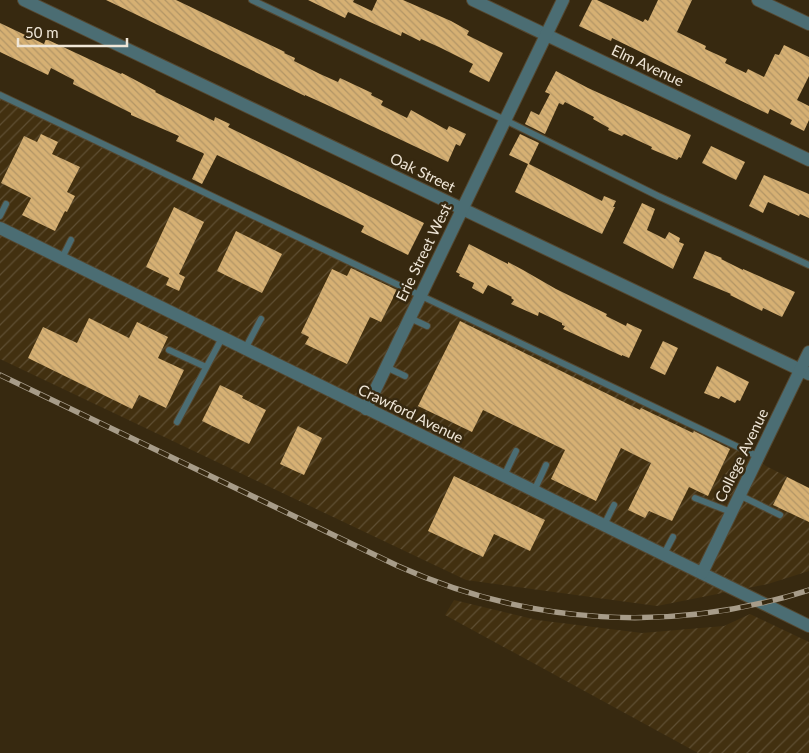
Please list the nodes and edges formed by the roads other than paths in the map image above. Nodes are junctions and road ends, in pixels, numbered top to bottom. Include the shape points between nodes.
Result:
1 (24, 0) edge
2 (252, 0) edge
3 (473, 0) edge
4 (562, 0) edge
5 (758, 0) edge
6 (809, 24) edge
7 (546, 35) junction
8 (0, 95) edge
9 (505, 120) junction
10 (809, 160) edge
11 (6, 204) dead end
12 (462, 209) junction
13 (0, 216) edge
14 (0, 228) edge
15 (71, 240) dead end
16 (62, 258) junction
17 (809, 265) edge
18 (420, 297) junction
19 (410, 318) junction
20 (261, 319) dead end
21 (427, 326) dead end
22 (222, 338) junction
23 (245, 349) junction
24 (169, 350) dead end
25 (809, 352) edge
26 (386, 367) junction
27 (206, 368) junction
28 (805, 372) edge
29 (405, 376) dead end
30 (366, 409) junction
31 (177, 422) dead end
32 (516, 451) dead end
33 (759, 457) junction
34 (546, 465) dead end
35 (504, 476) junction
36 (534, 491) junction
37 (739, 495) junction
38 (695, 498) dead end
39 (614, 505) dead end
40 (731, 512) junction
41 (780, 516) dead end
42 (604, 525) junction
43 (674, 537) dead end
44 (664, 554) junction
45 (702, 573) junction
46 (809, 626) edge

1 - 12 street, Oak Street
2 - 9 lane
3 - 7 street, Elm Avenue
4 - 7 street, Erie Street West
5 - 6 street
7 - 9 street, Erie Street West
7 - 10 street, Elm Avenue
8 - 18 lane
9 - 12 street, Erie Street West
9 - 17 lane via 658,196
11 - 13 lane
12 - 18 street, Erie Street West
12 - 28 street, Oak Street
14 - 16 street, Crawford Avenue
15 - 16 lane
16 - 22 street, Crawford Avenue
18 - 19 street, Erie Street West
18 - 33 lane
19 - 21 lane
19 - 26 street, Erie Street West
20 - 23 lane
22 - 23 street, Crawford Avenue
22 - 27 lane
23 - 30 street, Crawford Avenue
24 - 27 lane
25 - 28 street, College Avenue
26 - 29 lane
26 - 30 street, Erie Street West
27 - 31 lane
28 - 33 street, College Avenue
30 - 35 street, Crawford Avenue
32 - 35 lane
33 - 37 street, College Avenue
34 - 36 lane
35 - 36 street, Crawford Avenue
36 - 42 street, Crawford Avenue
37 - 40 street, College Avenue
37 - 41 lane
38 - 40 lane
39 - 42 lane
40 - 45 street, College Avenue
42 - 44 street, Crawford Avenue
43 - 44 lane
44 - 45 street, Crawford Avenue
45 - 46 street, Crawford Avenue

